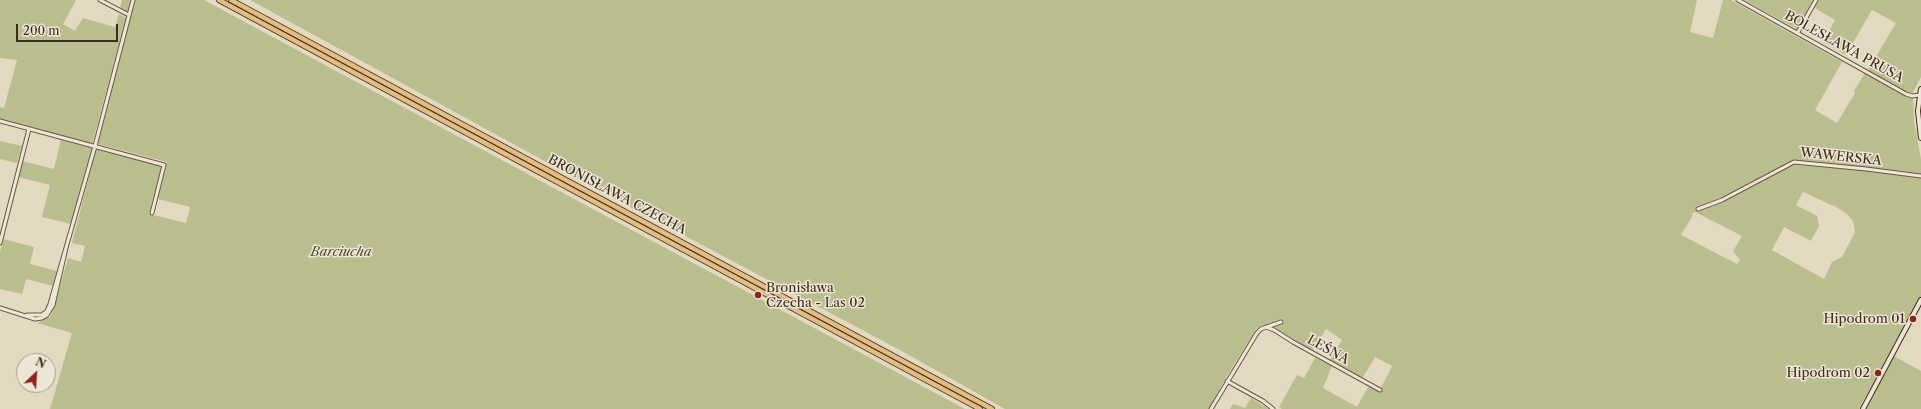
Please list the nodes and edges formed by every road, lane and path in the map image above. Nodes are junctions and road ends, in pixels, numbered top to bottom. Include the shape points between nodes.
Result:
1 (100, 0) edge
2 (133, 0) edge
3 (219, 0) edge
4 (231, 0) edge
5 (1738, 0) edge
6 (1816, 0) edge
7 (129, 15) junction
8 (1798, 32) junction
9 (1921, 89) edge
10 (1919, 95) junction
11 (0, 121) edge
12 (29, 129) junction
13 (1921, 138) edge
14 (95, 146) junction
15 (1921, 176) edge
16 (1698, 209) dead end
17 (152, 213) dead end
18 (0, 243) edge
19 (1921, 300) edge
20 (0, 308) edge
21 (1281, 322) dead end
22 (1266, 327) junction
23 (1227, 381) junction
24 (1380, 390) dead end
25 (980, 409) edge
26 (992, 409) edge
27 (1211, 409) edge
28 (1273, 409) edge
29 (1862, 409) edge

1 - 7 street
2 - 7 street
3 - 25 main road, BRONISŁAWA CZECHA
4 - 26 main road, BRONISŁAWA CZECHA
5 - 8 street, BOLESŁAWA PRUSA
6 - 8 street
7 - 14 street
8 - 10 street, BOLESŁAWA PRUSA via 1906,94
9 - 10 street
10 - 13 street via 1918,119
11 - 12 street
12 - 14 street
12 - 18 street
14 - 17 street via 164,164
14 - 20 street via 49,314 35,319
15 - 16 street, WAWERSKA via 1794,162 1722,200
19 - 29 street
21 - 22 street
22 - 23 street via 1258,333
22 - 24 street, LEŚNA
23 - 27 street
23 - 28 street

